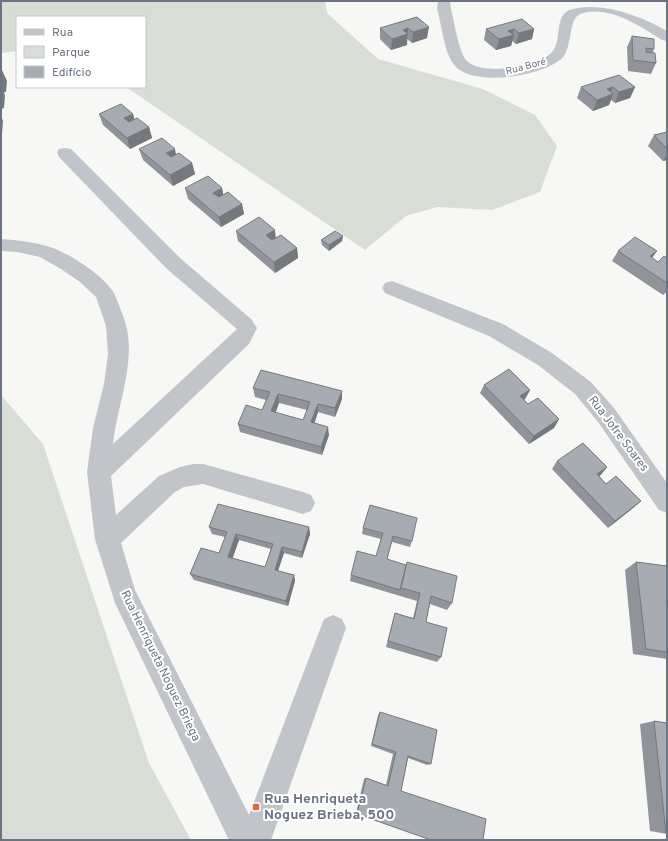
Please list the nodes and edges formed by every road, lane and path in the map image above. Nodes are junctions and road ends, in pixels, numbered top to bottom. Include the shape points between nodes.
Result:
1 (444, 1) edge
2 (667, 37) edge
3 (65, 153) dead end
4 (1, 245) edge
5 (392, 288) dead end
6 (99, 472) junction
7 (667, 502) edge
8 (304, 503) dead end
9 (107, 539) junction
10 (334, 628) dead end
11 (245, 840) edge
12 (255, 840) edge

1 - 2 street, Rua Boré via 457,58 462,65 482,73 506,73 553,59 563,46 567,18 578,11 619,11
3 - 6 street via 173,263 247,328 242,338
4 - 6 street, Rua Henriqueta Noguez Briega via 45,252 87,277 104,293 116,326 118,354 115,384 104,428
5 - 7 street, Rua Jofre Soares via 496,330 546,359 583,388 606,415
6 - 9 street, Rua Henriqueta Noguez Briega
8 - 9 street via 203,474 178,477
9 - 11 street, Rua Henriqueta Noguez Briega via 124,594
10 - 12 street

